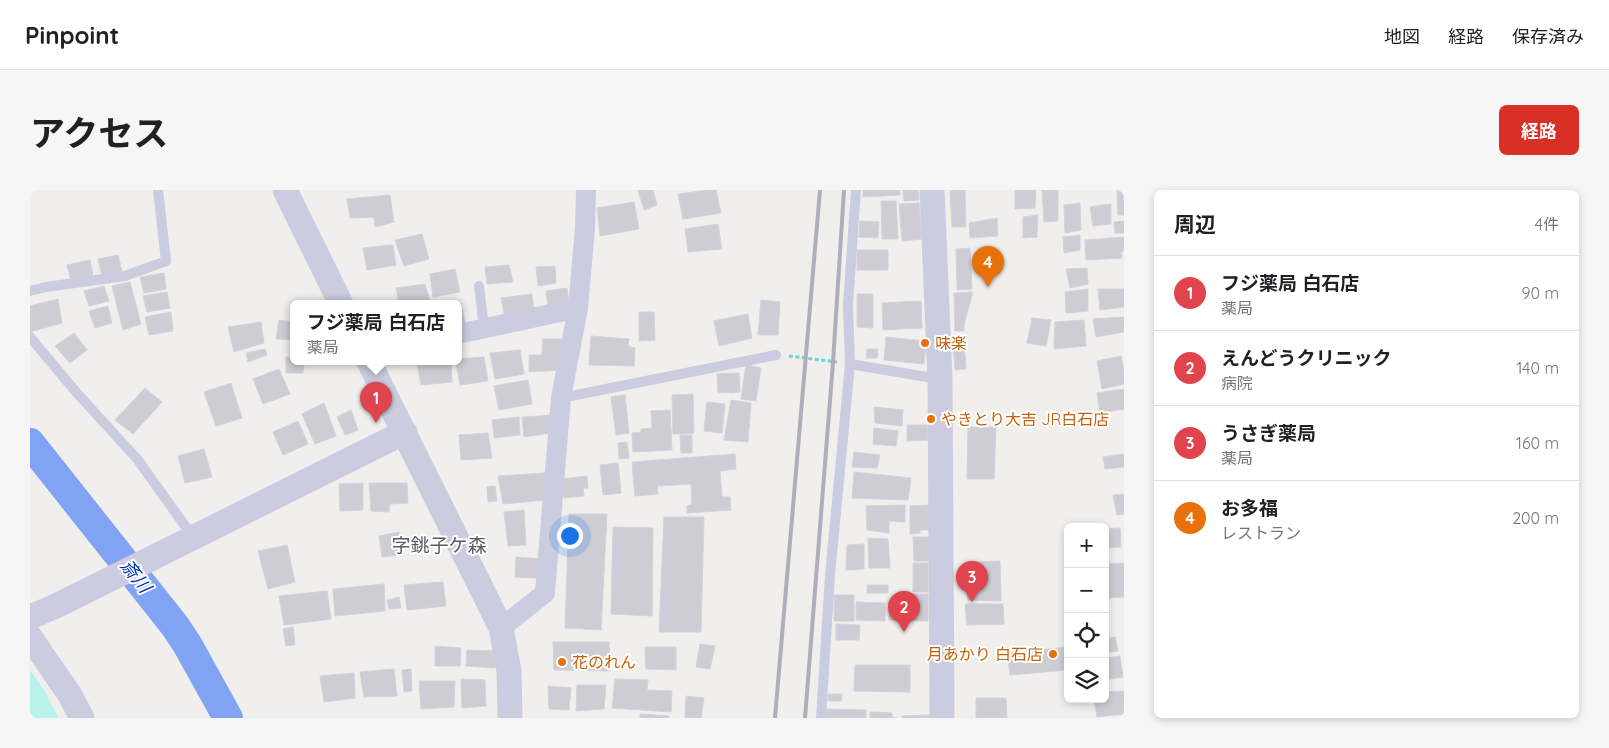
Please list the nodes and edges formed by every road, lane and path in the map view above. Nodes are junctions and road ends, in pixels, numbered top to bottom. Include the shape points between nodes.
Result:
1 (158, 190) edge
2 (285, 190) edge
3 (586, 190) edge
4 (856, 190) edge
5 (932, 190) edge
6 (479, 286) dead end
7 (30, 291) edge
8 (339, 300) edge
9 (578, 308) junction
10 (484, 328) junction
11 (462, 333) edge
12 (30, 338) edge
13 (776, 355) joint
14 (850, 364) junction
15 (372, 365) edge
16 (940, 379) junction
17 (561, 398) junction
18 (405, 432) junction
19 (188, 540) junction
20 (30, 618) edge
21 (501, 628) junction
22 (30, 637) edge
23 (82, 718) edge
24 (510, 718) edge
25 (821, 718) edge
26 (942, 718) edge

1 - 7 lane via 166,261 125,276
2 - 8 street
3 - 9 street
4 - 14 lane via 848,305
5 - 16 street
6 - 10 lane
9 - 10 street
9 - 17 street
10 - 11 street
12 - 19 lane via 138,460
13 - 14 path
13 - 17 lane
14 - 16 lane
14 - 25 lane via 830,575
15 - 18 street
16 - 26 street
17 - 21 street via 545,593
18 - 19 street
18 - 21 street
19 - 20 street
21 - 24 street via 510,671
22 - 23 street

